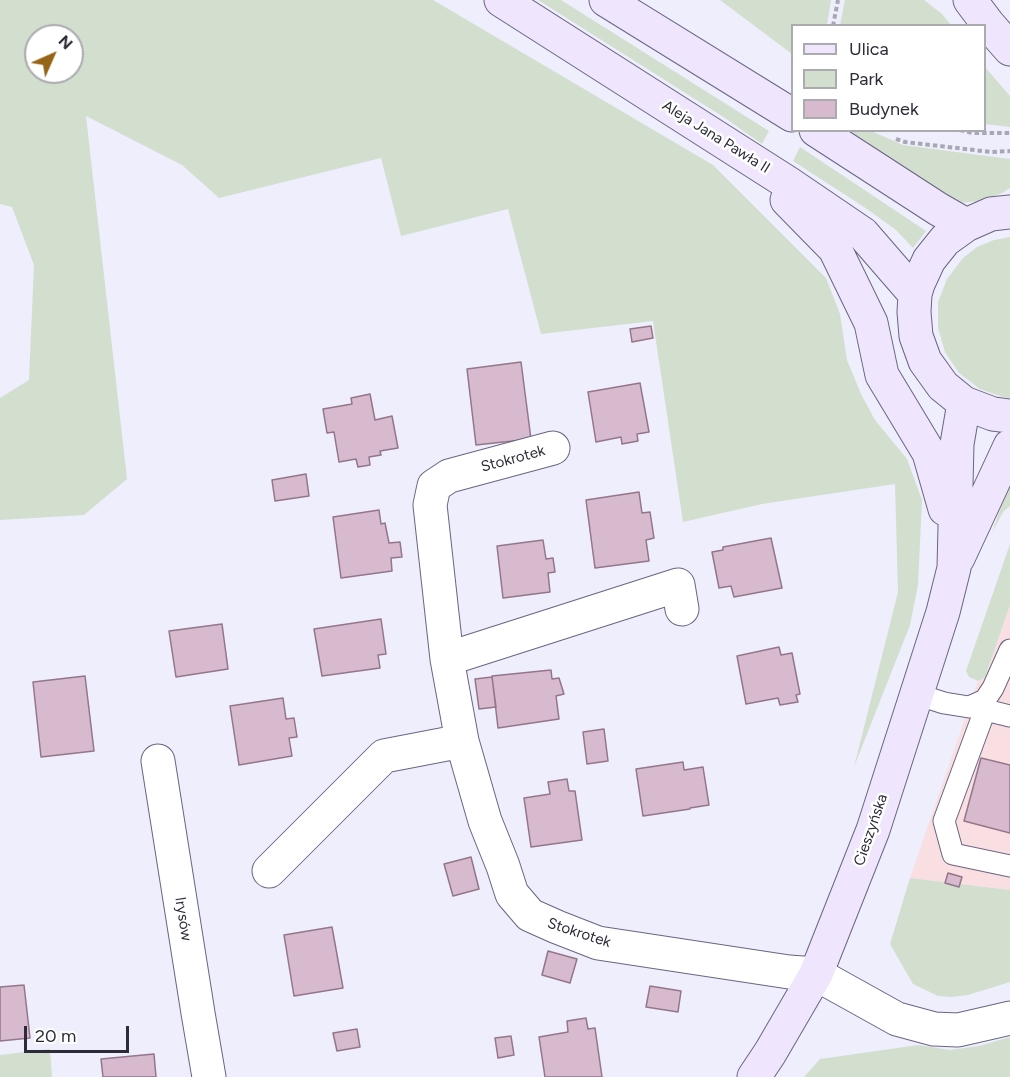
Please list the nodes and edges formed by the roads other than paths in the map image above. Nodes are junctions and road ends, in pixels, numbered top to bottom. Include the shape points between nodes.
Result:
1 (501, 0) edge
2 (606, 0) edge
3 (970, 0) edge
4 (994, 0) edge
5 (1010, 15) edge
6 (1010, 49) edge
7 (791, 114) edge
8 (819, 132) edge
9 (729, 145) junction
10 (1010, 212) edge
11 (966, 225) junction
12 (915, 294) junction
13 (964, 403) junction
14 (1010, 416) edge
15 (1010, 446) edge
16 (553, 448) dead end
17 (954, 552) junction
18 (682, 609) dead end
19 (1010, 650) edge
20 (447, 658) junction
21 (916, 694) junction
22 (977, 708) junction
23 (1010, 716) edge
24 (462, 741) junction
25 (158, 761) dead end
26 (1010, 866) edge
27 (269, 871) dead end
28 (816, 974) junction
29 (1010, 1018) edge
30 (209, 1077) edge
31 (754, 1077) edge

1 - 9 street, Aleja Jana Pawła II
2 - 7 street
3 - 6 street
4 - 5 street
8 - 11 street
9 - 12 street, Aleja Jana Pawła II via 863,234
9 - 17 street via 835,249 871,324 882,375 929,453
10 - 11 street via 991,214
11 - 12 street via 945,240 929,260
12 - 13 street via 916,336 925,361 943,386
13 - 14 street
13 - 17 street, Cieszyńska via 957,444
15 - 17 street, Cieszyńska
16 - 20 street, Stokrotek via 449,476 434,486 430,505
17 - 21 street, Cieszyńska via 943,612
18 - 20 street via 678,585
19 - 22 lane via 993,688
20 - 24 street, Stokrotek
21 - 22 lane
21 - 28 street, Cieszyńska via 873,830
22 - 23 lane
22 - 26 lane via 944,821 953,854
24 - 27 street via 384,756
24 - 28 street, Stokrotek via 512,894 530,915 598,942
25 - 30 street, Irysów
28 - 29 street via 897,1019 934,1029 958,1030
28 - 31 street, Cieszyńska

